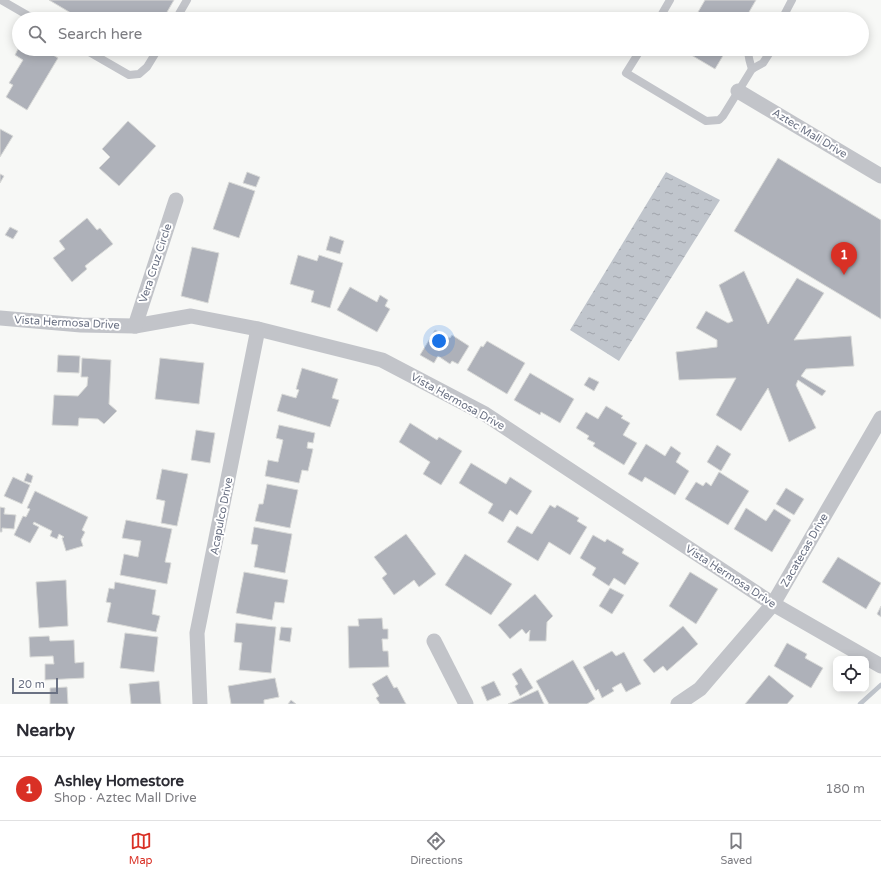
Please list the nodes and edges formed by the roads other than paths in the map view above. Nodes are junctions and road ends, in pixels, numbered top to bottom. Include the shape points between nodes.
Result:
1 (1, 0) edge
2 (187, 0) edge
3 (670, 0) edge
4 (792, 0) edge
5 (22, 12) edge
6 (180, 12) edge
7 (663, 12) edge
8 (785, 12) edge
9 (96, 56) edge
10 (154, 56) edge
11 (637, 56) edge
12 (748, 56) edge
13 (768, 56) edge
14 (752, 68) junction
15 (738, 91) junction
16 (881, 176) edge
17 (176, 200) dead end
18 (0, 318) edge
19 (135, 326) junction
20 (258, 329) junction
21 (881, 418) edge
22 (773, 604) junction
23 (434, 641) dead end
24 (881, 666) edge
25 (200, 704) edge
26 (466, 704) edge
27 (678, 704) edge

1 - 5 lane
2 - 6 lane
3 - 7 lane
4 - 8 lane
9 - 10 lane via 129,75 139,74
11 - 15 lane via 626,73 706,121 719,120
12 - 14 lane
13 - 14 lane via 763,63
14 - 15 lane
15 - 16 street, Aztec Mall Drive
17 - 19 street, Vera Cruz Circle
18 - 19 street, Vista Hermosa Drive via 81,325
19 - 20 street, Vista Hermosa Drive via 191,316
20 - 22 street, Vista Hermosa Drive via 382,360 485,414
20 - 25 street, Acapulco Drive via 197,633
21 - 22 street, Zacatecas Drive
22 - 24 street, Vista Hermosa Drive
22 - 27 street, Zacatecas Drive via 700,689
23 - 26 street

